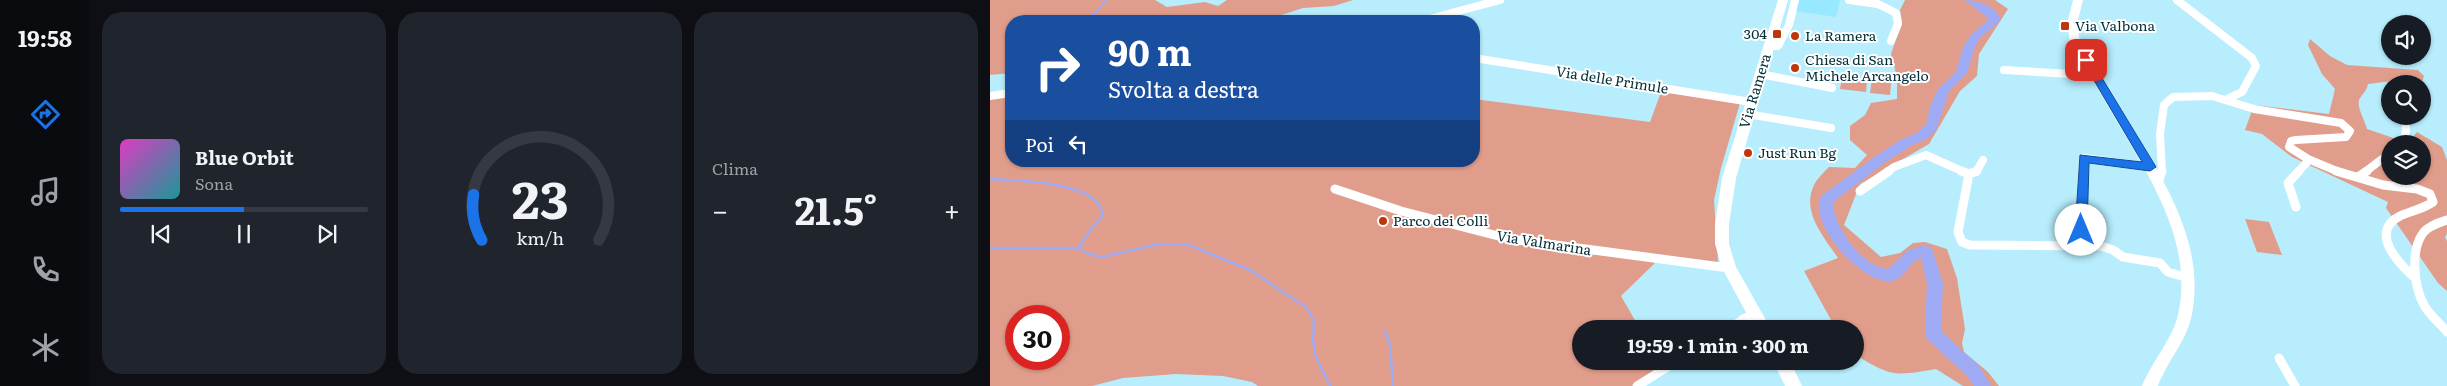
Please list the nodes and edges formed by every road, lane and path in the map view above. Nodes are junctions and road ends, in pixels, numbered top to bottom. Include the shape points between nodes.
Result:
1 (1500, 0) edge
2 (1783, 0) edge
3 (1795, 0) edge
4 (1849, 0) edge
5 (2078, 0) edge
6 (2177, 0) edge
7 (1883, 3) edge
8 (1460, 11) junction
9 (1445, 15) edge
10 (1460, 15) edge
11 (1785, 23) junction
12 (1891, 41) dead end
13 (1480, 59) edge
14 (2090, 66) junction
15 (2004, 70) dead end
16 (1760, 74) junction
17 (1832, 88) dead end
18 (1005, 95) edge
19 (990, 96) edge
20 (2227, 99) junction
21 (1749, 108) junction
22 (1831, 128) dead end
23 (2161, 153) junction
24 (1983, 160) dead end
25 (2309, 160) junction
26 (2381, 160) edge
27 (2149, 165) junction
28 (1969, 174) junction
29 (2358, 177) junction
30 (2158, 183) junction
31 (1335, 189) dead end
32 (1860, 191) dead end
33 (2296, 207) dead end
34 (2447, 220) edge
35 (2082, 246) junction
36 (1729, 268) junction
37 (2188, 278) junction
38 (2416, 279) junction
39 (1755, 314) junction
40 (1742, 320) edge
41 (1758, 320) edge
42 (2447, 332) edge
43 (2279, 358) dead end
44 (1663, 370) edge
45 (1786, 370) edge
46 (1637, 386) edge
47 (1794, 386) edge
48 (2150, 386) edge
49 (2295, 386) edge

1 - 8 street
2 - 11 main road, Via Ramera
3 - 11 street, Via Ramera
4 - 7 street
5 - 14 street via 2072,33
6 - 20 street via 2252,58 2256,66 2242,92
7 - 12 street via 1896,12 1899,20
8 - 9 street
8 - 10 street
11 - 16 main road, Via Ramera via 1768,46
13 - 21 street, Via delle Primule
14 - 15 street via 2070,74
14 - 27 street
16 - 17 street
16 - 21 main road, Via Ramera
18 - 19 street
20 - 23 street via 2186,95 2168,100 2164,105
20 - 25 street via 2254,109 2334,121 2347,127 2350,134 2346,137 2291,141 2289,147
21 - 22 street, Via delle Primule
21 - 36 main road, Via Ramera via 1725,194 1722,238
23 - 27 street
23 - 30 street via 2162,171
24 - 28 street via 1976,172
25 - 29 street
25 - 33 street via 2288,183
26 - 29 street
27 - 30 street
27 - 35 street via 2084,158 2080,218
28 - 32 street via 1920,155 1894,167
28 - 35 street via 1958,232 1962,242 1970,246
29 - 38 street via 2394,188 2414,187 2430,194 2433,199 2426,207 2394,218 2387,233 2393,257
30 - 37 street via 2182,236
31 - 36 street, Via Valmarina via 1401,211 1510,239
34 - 38 street via 2433,225 2419,242
35 - 37 street via 2102,246 2122,257 2160,262 2168,272
36 - 39 main road, Via Ramera
37 - 48 street via 2181,328
38 - 42 street via 2423,304
39 - 40 street
39 - 41 main road, Via Ramera
43 - 49 street
44 - 46 street
45 - 47 main road

